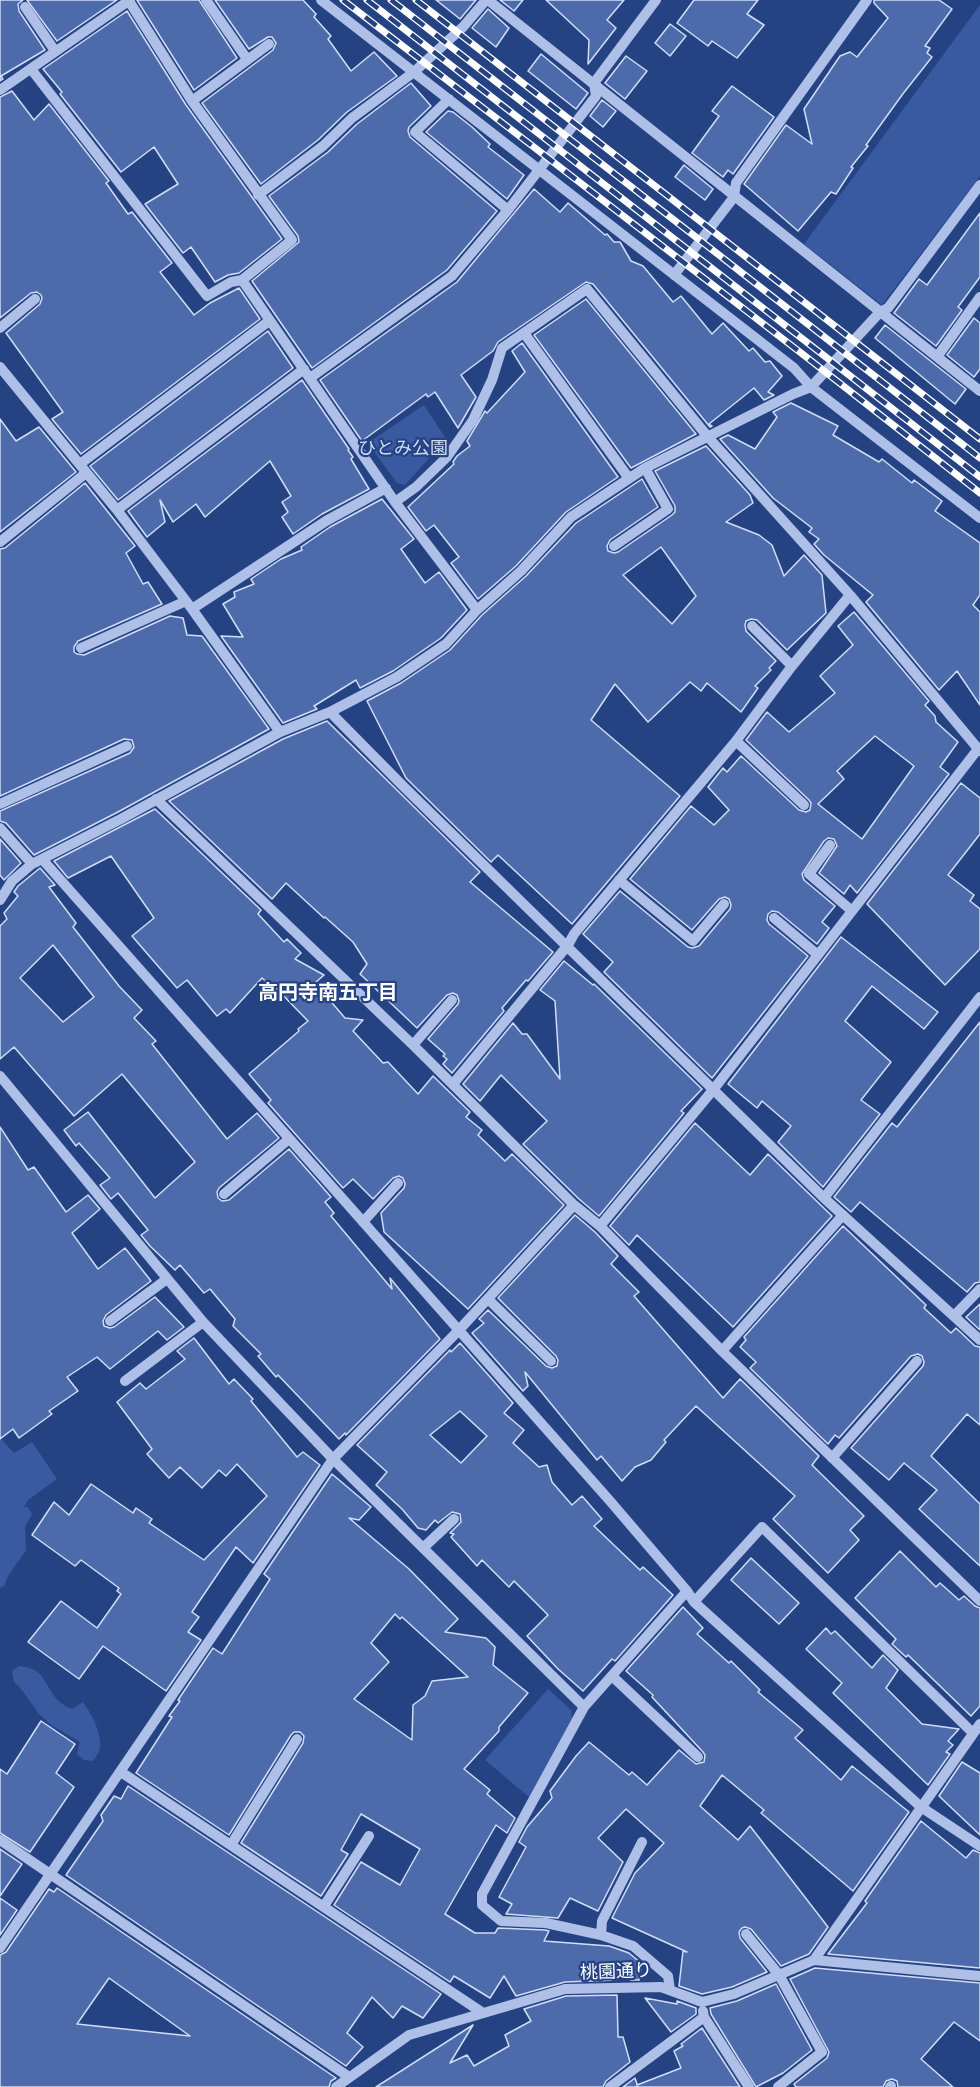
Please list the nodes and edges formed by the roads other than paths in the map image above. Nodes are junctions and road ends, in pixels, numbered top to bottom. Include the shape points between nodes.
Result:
1 (130, 0) edge
2 (206, 0) edge
3 (321, 0) edge
4 (487, 0) edge
5 (656, 0) edge
6 (867, 0) edge
7 (25, 7) dead end
8 (269, 44) dead end
9 (55, 51) junction
10 (247, 59) junction
11 (31, 69) junction
12 (414, 72) junction
13 (594, 83) junction
14 (0, 90) edge
15 (449, 99) junction
16 (192, 101) junction
17 (540, 170) junction
18 (980, 185) edge
19 (258, 195) junction
20 (734, 197) junction
21 (508, 210) junction
22 (674, 275) junction
23 (242, 279) junction
24 (980, 297) edge
25 (35, 299) dead end
26 (880, 312) junction
27 (269, 321) junction
28 (0, 328) edge
29 (524, 333) junction
30 (937, 357) junction
31 (0, 367) edge
32 (307, 374) junction
33 (811, 387) junction
34 (980, 392) edge
35 (708, 437) junction
36 (645, 468) junction
37 (83, 469) junction
38 (628, 477) junction
39 (386, 488) junction
40 (395, 502) junction
41 (117, 510) junction
42 (980, 518) edge
43 (0, 542) edge
44 (614, 546) dead end
45 (850, 595) junction
46 (189, 605) junction
47 (477, 610) junction
48 (752, 626) dead end
49 (81, 648) dead end
50 (792, 666) junction
51 (330, 712) junction
52 (280, 732) junction
53 (736, 741) junction
54 (127, 746) dead end
55 (979, 750) edge
56 (156, 799) junction
57 (0, 804) edge
58 (804, 805) dead end
59 (0, 828) edge
60 (830, 845) dead end
61 (37, 862) junction
62 (619, 880) junction
63 (0, 900) edge
64 (724, 904) dead end
65 (852, 910) junction
66 (774, 918) dead end
67 (568, 945) junction
68 (818, 955) junction
69 (980, 997) edge
70 (452, 1000) dead end
71 (413, 1045) junction
72 (0, 1076) edge
73 (453, 1084) junction
74 (713, 1090) junction
75 (289, 1139) junction
76 (398, 1183) dead end
77 (224, 1194) dead end
78 (824, 1198) junction
79 (574, 1205) junction
80 (843, 1215) junction
81 (363, 1222) junction
82 (600, 1226) junction
83 (167, 1279) junction
84 (980, 1289) edge
85 (488, 1299) junction
86 (954, 1316) junction
87 (110, 1321) dead end
88 (202, 1322) junction
89 (459, 1330) junction
90 (980, 1340) edge
91 (722, 1351) junction
92 (551, 1360) dead end
93 (916, 1361) dead end
94 (125, 1381) dead end
95 (832, 1458) junction
96 (333, 1459) junction
97 (454, 1519) dead end
98 (423, 1548) junction
99 (687, 1591) junction
100 (980, 1601) edge
101 (694, 1602) junction
102 (612, 1676) junction
103 (584, 1707) junction
104 (977, 1728) edge
105 (297, 1738) dead end
106 (698, 1757) dead end
107 (121, 1772) junction
108 (921, 1807) junction
109 (369, 1836) dead end
110 (0, 1840) edge
111 (642, 1842) dead end
112 (231, 1845) junction
113 (980, 1846) edge
114 (49, 1873) junction
115 (324, 1906) junction
116 (746, 1934) dead end
117 (601, 1935) junction
118 (0, 1948) edge
119 (814, 1960) junction
120 (779, 1975) junction
121 (980, 1976) edge
122 (670, 1990) junction
123 (702, 2002) junction
124 (483, 2013) junction
125 (704, 2017) junction
126 (349, 2077) junction
127 (336, 2087) edge
128 (610, 2087) edge
129 (749, 2087) edge
130 (778, 2087) edge

1 - 9 street
1 - 16 street
2 - 10 street
3 - 12 street
4 - 12 street
4 - 13 street
5 - 13 street
6 - 20 street via 736,183
7 - 9 street
8 - 10 street
9 - 11 street
10 - 16 street
11 - 14 street
11 - 23 street via 207,296
12 - 15 street
12 - 19 street
13 - 17 street via 596,96
13 - 20 street
15 - 17 street
15 - 21 street via 415,132
16 - 19 street
17 - 21 street
17 - 22 street
18 - 26 street via 888,308
19 - 23 street via 292,240
20 - 22 street
20 - 26 street
21 - 32 street via 453,276
22 - 33 street via 794,368
23 - 27 street
24 - 30 street
25 - 28 street
26 - 30 street
26 - 33 street
27 - 32 street
27 - 37 street
29 - 35 street via 587,289
29 - 38 street
29 - 40 street via 502,348 473,420 447,457
30 - 34 street
31 - 37 street
32 - 39 street
32 - 41 street
33 - 35 street
33 - 42 street
35 - 36 street
35 - 45 street
36 - 38 street
36 - 44 street via 668,509
37 - 41 street
37 - 43 street
38 - 47 street via 571,517 521,571
39 - 40 street
39 - 46 street
40 - 47 street
41 - 46 street
45 - 50 street
45 - 55 street
46 - 49 street
46 - 52 street
47 - 51 street via 446,644 397,677
48 - 50 street
50 - 53 street
51 - 52 street
51 - 67 street
52 - 56 street
53 - 58 street
53 - 62 street
54 - 57 street
55 - 65 street
56 - 61 street
56 - 71 street
59 - 61 street
60 - 65 street via 809,874
61 - 63 street via 12,881
61 - 75 street
62 - 64 street via 693,941
62 - 67 street
65 - 68 street
66 - 68 street
67 - 73 street
67 - 74 street
68 - 74 street
69 - 78 street
70 - 71 street
71 - 73 street
72 - 83 street
73 - 79 street
74 - 78 street
74 - 82 street
75 - 77 street
75 - 81 street
76 - 81 street
78 - 80 street
79 - 82 street
79 - 85 street
80 - 86 street
80 - 91 street
81 - 89 street
82 - 91 street
83 - 87 street
83 - 88 street
84 - 86 street
85 - 89 street
85 - 92 street
86 - 90 street
88 - 94 street
88 - 96 street
89 - 96 street
89 - 99 street
91 - 95 street
93 - 95 street
95 - 100 street
96 - 98 street
96 - 107 street
97 - 98 street
98 - 103 street
99 - 101 street
99 - 102 street
101 - 104 street via 762,1527
101 - 108 street
102 - 103 street
102 - 106 street
103 - 117 street via 482,1894 482,1905 501,1921 546,1923
104 - 108 street
105 - 112 street
107 - 112 street
107 - 114 street
108 - 113 street
108 - 119 street
109 - 115 street
110 - 114 street
111 - 117 street via 602,1921
112 - 115 street
114 - 118 street
114 - 126 street
115 - 124 street
116 - 120 street
117 - 122 street via 633,1946 668,1976
119 - 120 street
119 - 121 street
120 - 123 street via 734,1994
120 - 130 street via 822,2052
122 - 123 street, 桃園通り
122 - 124 street, 桃園通り via 566,1989
123 - 125 street
124 - 126 street, 桃園通り via 409,2035
125 - 128 street
125 - 129 street
126 - 127 street, 桃園通り

